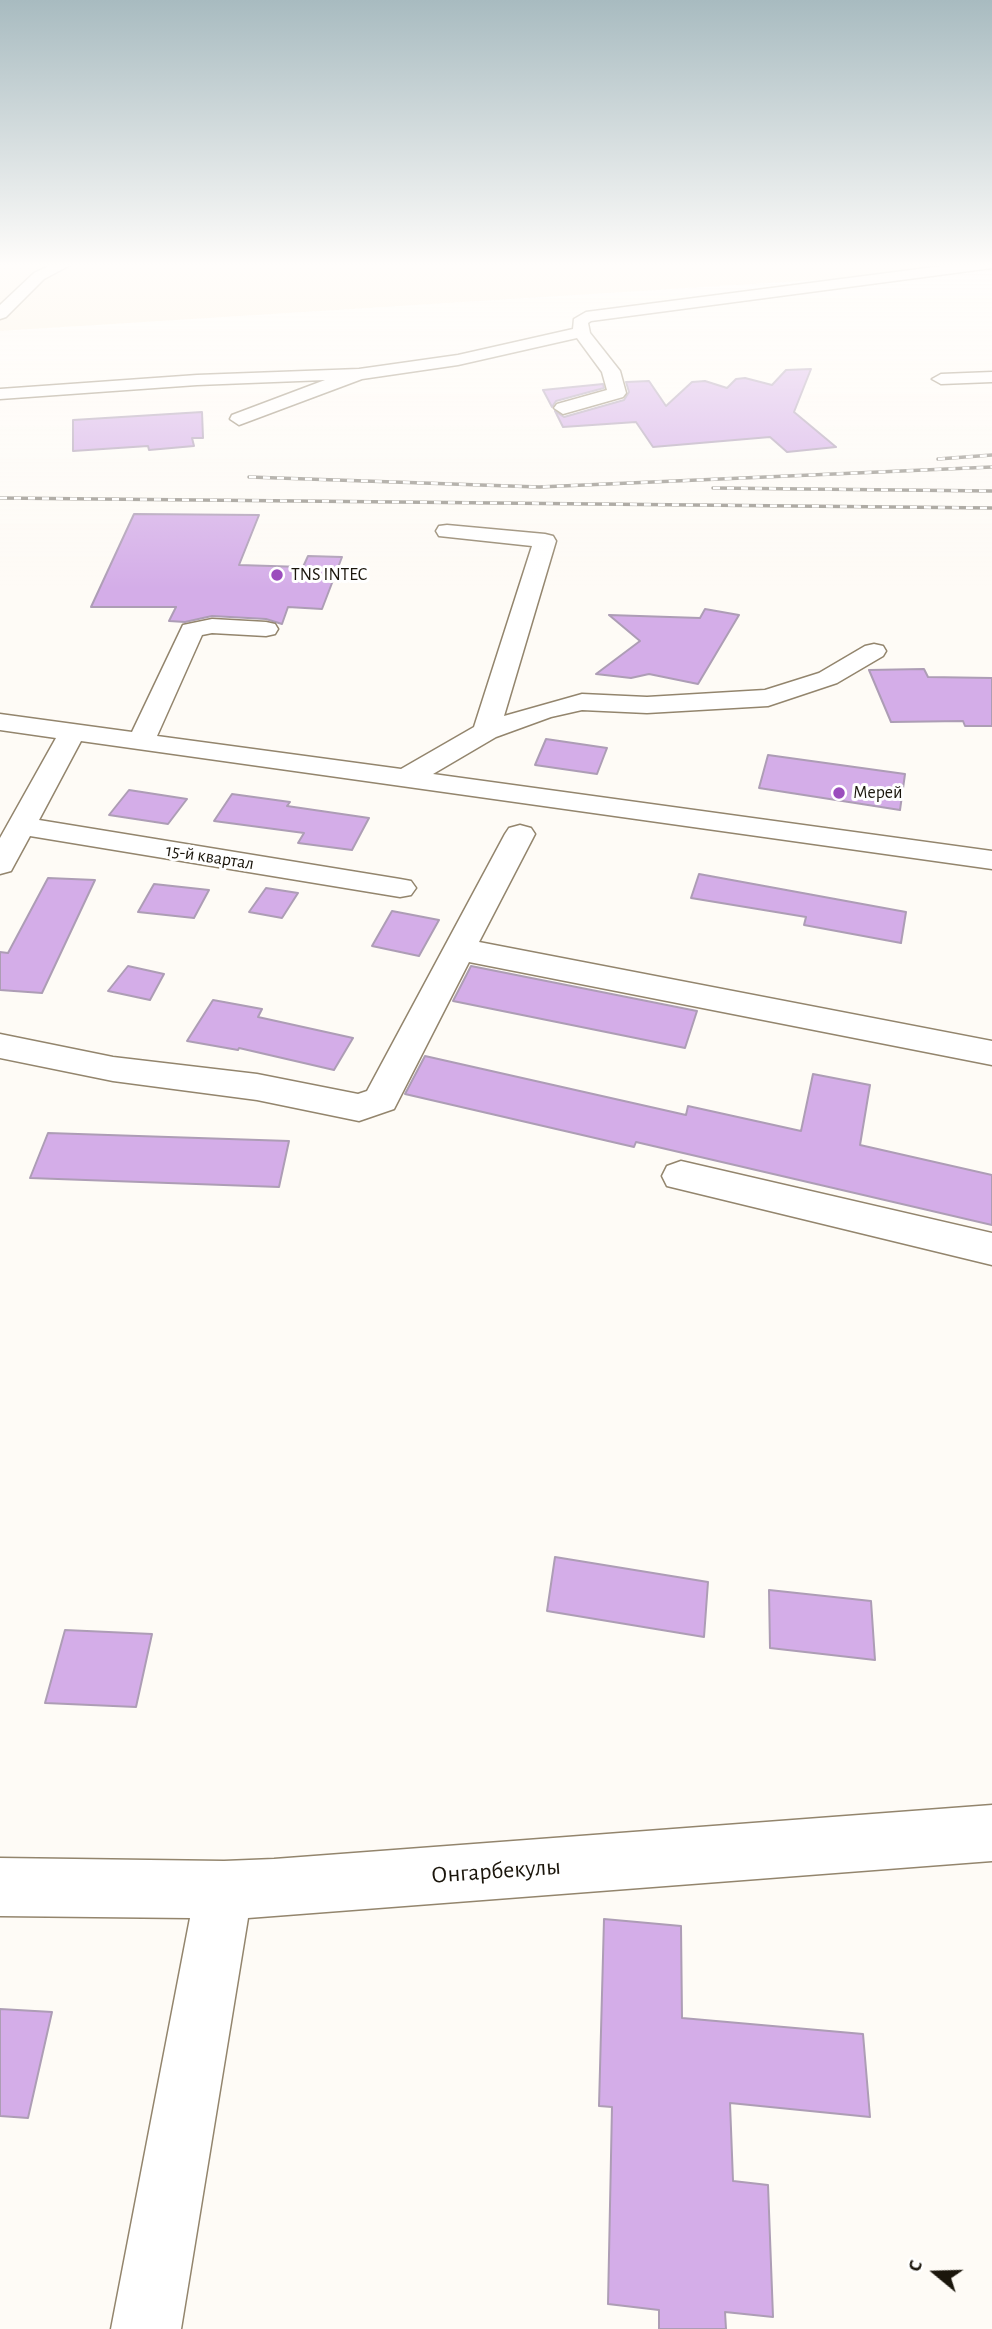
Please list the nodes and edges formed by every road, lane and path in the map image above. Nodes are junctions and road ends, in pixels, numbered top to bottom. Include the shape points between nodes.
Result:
1 (375, 372) edge
2 (611, 372) edge
3 (359, 374) junction
4 (992, 377) edge
5 (941, 379) dead end
6 (0, 394) edge
7 (563, 408) dead end
8 (239, 419) dead end
9 (447, 531) dead end
10 (266, 629) dead end
11 (874, 651) dead end
12 (0, 722) edge
13 (486, 731) junction
14 (72, 733) junction
15 (141, 742) junction
16 (404, 779) junction
17 (21, 826) junction
18 (520, 834) dead end
19 (992, 860) edge
20 (0, 865) edge
21 (400, 888) dead end
22 (458, 951) junction
23 (0, 1046) edge
24 (992, 1053) edge
25 (681, 1176) dead end
26 (992, 1249) edge
27 (992, 1833) edge
28 (0, 1887) edge
29 (224, 1890) junction
30 (146, 2329) edge

1 - 3 street
2 - 7 street via 617,393
3 - 6 street
3 - 8 street
4 - 5 street
9 - 13 street via 545,541
10 - 15 street via 212,626 192,630
11 - 13 street via 828,678 768,698 647,705 582,702
12 - 14 street
13 - 16 street
14 - 15 street
14 - 17 street
15 - 16 street
16 - 19 street
17 - 20 street
17 - 21 street, 15-й квартал
18 - 22 street
22 - 23 street via 381,1100 359,1108
22 - 24 street via 481,951
25 - 26 street
27 - 29 street, Онгарбекулы
28 - 29 street, Онгарбекулы
29 - 30 street

